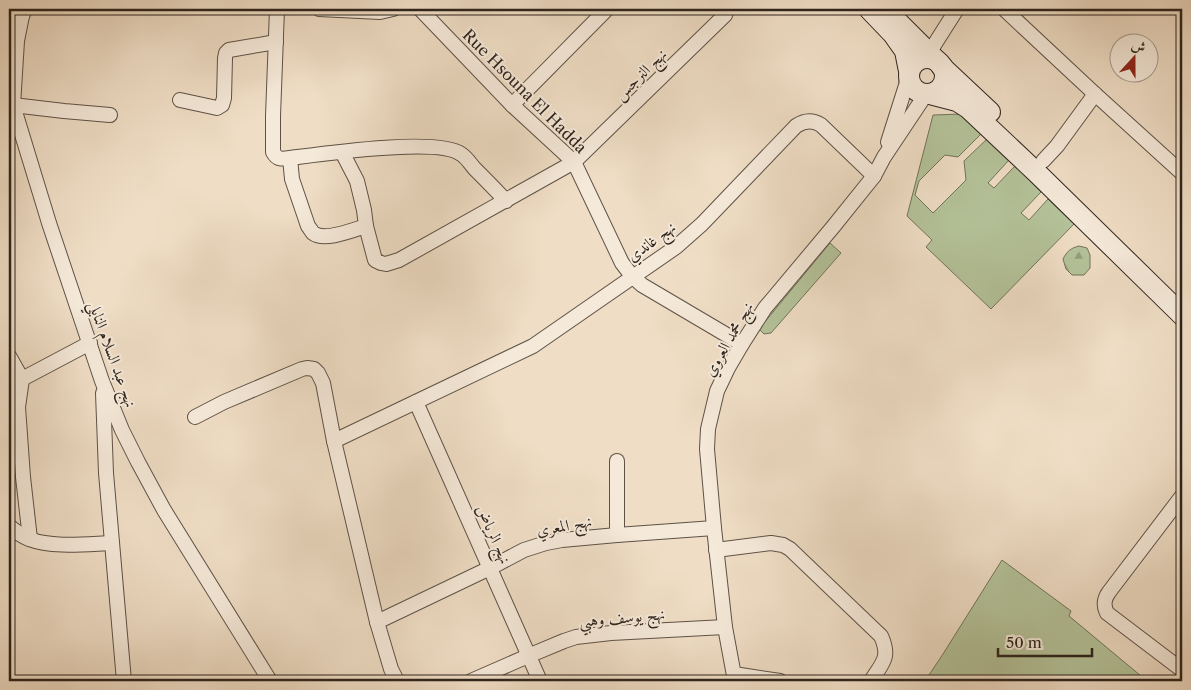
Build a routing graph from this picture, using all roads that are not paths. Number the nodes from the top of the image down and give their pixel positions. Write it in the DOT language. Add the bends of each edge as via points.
graph roads {
  1 [pos="277,9"];
  2 [pos="319,9"];
  3 [pos="394,9"];
  4 [pos="420,9"];
  5 [pos="607,9"];
  6 [pos="727,9"];
  7 [pos="869,9"];
  8 [pos="885,9"];
  9 [pos="958,9"];
  10 [pos="1004,9"];
  11 [pos="9,10"];
  12 [pos="24,12"];
  13 [pos="276,42"];
  14 [pos="925,65"];
  15 [pos="928,94"];
  16 [pos="1095,94"];
  17 [pos="180,100"];
  18 [pos="11,105"];
  19 [pos="512,105"];
  20 [pos="110,115"];
  21 [pos="342,152"];
  22 [pos="884,157"];
  23 [pos="290,158"];
  24 [pos="1043,161"];
  25 [pos="574,162"];
  26 [pos="1182,173"];
  27 [pos="874,176"];
  28 [pos="506,201"];
  29 [pos="366,226"];
  30 [pos="632,276"];
  31 [pos="1182,297"];
  32 [pos="1182,316"];
  33 [pos="90,343"];
  34 [pos="742,344"];
  35 [pos="9,356"];
  36 [pos="22,379"];
  37 [pos="102,382"];
  38 [pos="9,394"];
  39 [pos="416,402"];
  40 [pos="194,416"];
  41 [pos="334,442"];
  42 [pos="617,461"];
  43 [pos="1182,496"];
  44 [pos="9,526"];
  45 [pos="714,528"];
  46 [pos="617,535"];
  47 [pos="30,539"];
  48 [pos="112,543"];
  49 [pos="716,550"];
  50 [pos="490,568"];
  51 [pos="376,622"];
  52 [pos="725,627"];
  53 [pos="528,656"];
  54 [pos="1182,670"];
  55 [pos="735,678"];
  56 [pos="124,681"];
  57 [pos="270,681"];
  58 [pos="397,681"];
  59 [pos="471,681"];
  60 [pos="540,681"];
  61 [pos="780,681"];
  62 [pos="870,681"];
  1 -- 13 [label="street"];
  2 -- 3 [label="street" via="380,12"];
  4 -- 19 [label="street, Rue Hsouna El Hadda"];
  5 -- 19 [label="street"];
  6 -- 25 [label="street, نهج النرجس" via="725,15"];
  7 -- 14 [label="main road" via="905,51"];
  8 -- 14 [label="main road"];
  9 -- 14 [label="street"];
  10 -- 16 [label="street"];
  11 -- 12 [label="street"];
  12 -- 18 [label="street, نهج عبد السلام النابلي" via="17,41"];
  13 -- 17 [label="street" via="228,50 222,105 217,108"];
  13 -- 23 [label="street" via="273,152 278,158"];
  14 -- 15 [label="main road" via="912,86"];
  14 -- 15 [label="main road" via="944,72 940,88"];
  14 -- 22 [label="street"];
  14 -- 24 [label="main road"];
  15 -- 22 [label="street, نهج محمد العروي"];
  15 -- 32 [label="main road" via="957,101 968,108"];
  16 -- 24 [label="street"];
  16 -- 26 [label="street"];
  18 -- 20 [label="street"];
  18 -- 33 [label="street, نهج عبد السلام النابلي"];
  19 -- 25 [label="street, Rue Hsouna El Hadda"];
  21 -- 23 [label="street"];
  21 -- 28 [label="street" via="419,147 460,153"];
  21 -- 29 [label="street" via="357,181"];
  22 -- 27 [label="street, نهج محمد العروي"];
  23 -- 29 [label="street" via="292,179 312,232 327,237"];
  24 -- 31 [label="main road"];
  25 -- 28 [label="street, نهج النرجس"];
  25 -- 30 [label="street, Rue Hsouna El Hadda" via="622,263"];
  27 -- 30 [label="street, نهج غاندي" via="821,125 812,121 801,123 702,224 676,247"];
  27 -- 34 [label="street, نهج محمد العروي" via="765,308"];
  28 -- 29 [label="street, نهج النرجس" via="386,264 375,260"];
  30 -- 34 [label="street, Rue Hsouna El Hadda"];
  30 -- 39 [label="street, نهج غاندي" via="533,346"];
  33 -- 36 [label="street"];
  33 -- 37 [label="street, نهج عبد السلام النابلي"];
  34 -- 45 [label="street, نهج محمد العروي" via="717,392 708,429"];
  35 -- 36 [label="street"];
  36 -- 38 [label="street"];
  36 -- 47 [label="street" via="18,407"];
  37 -- 48 [label="street"];
  37 -- 57 [label="street, نهج عبد السلام النابلي" via="155,495"];
  39 -- 41 [label="street, نهج غاندي"];
  39 -- 50 [label="street, نهج الرياض"];
  40 -- 41 [label="street" via="310,368 318,372 323,383"];
  41 -- 51 [label="street"];
  42 -- 46 [label="street"];
  43 -- 54 [label="street" via="1108,592 1104,602 1107,613"];
  44 -- 47 [label="street"];
  45 -- 46 [label="street, نهج المعري"];
  45 -- 49 [label="street, نهج محمد العروي"];
  46 -- 50 [label="street, نهج المعري" via="546,543 524,550"];
  47 -- 48 [label="street" via="54,544"];
  48 -- 56 [label="street"];
  49 -- 52 [label="street, نهج محمد العروي"];
  49 -- 62 [label="street" via="771,543 790,549 881,636 887,650"];
  50 -- 51 [label="street, نهج المعري"];
  50 -- 53 [label="street, نهج الرياض"];
  51 -- 58 [label="street"];
  52 -- 53 [label="street, نهج يوسف وهبي" via="586,636"];
  52 -- 55 [label="street, نهج محمد العروي"];
  53 -- 59 [label="street, نهج يوسف وهبي"];
  53 -- 60 [label="street, نهج الرياض"];
  55 -- 61 [label="street"];
}
